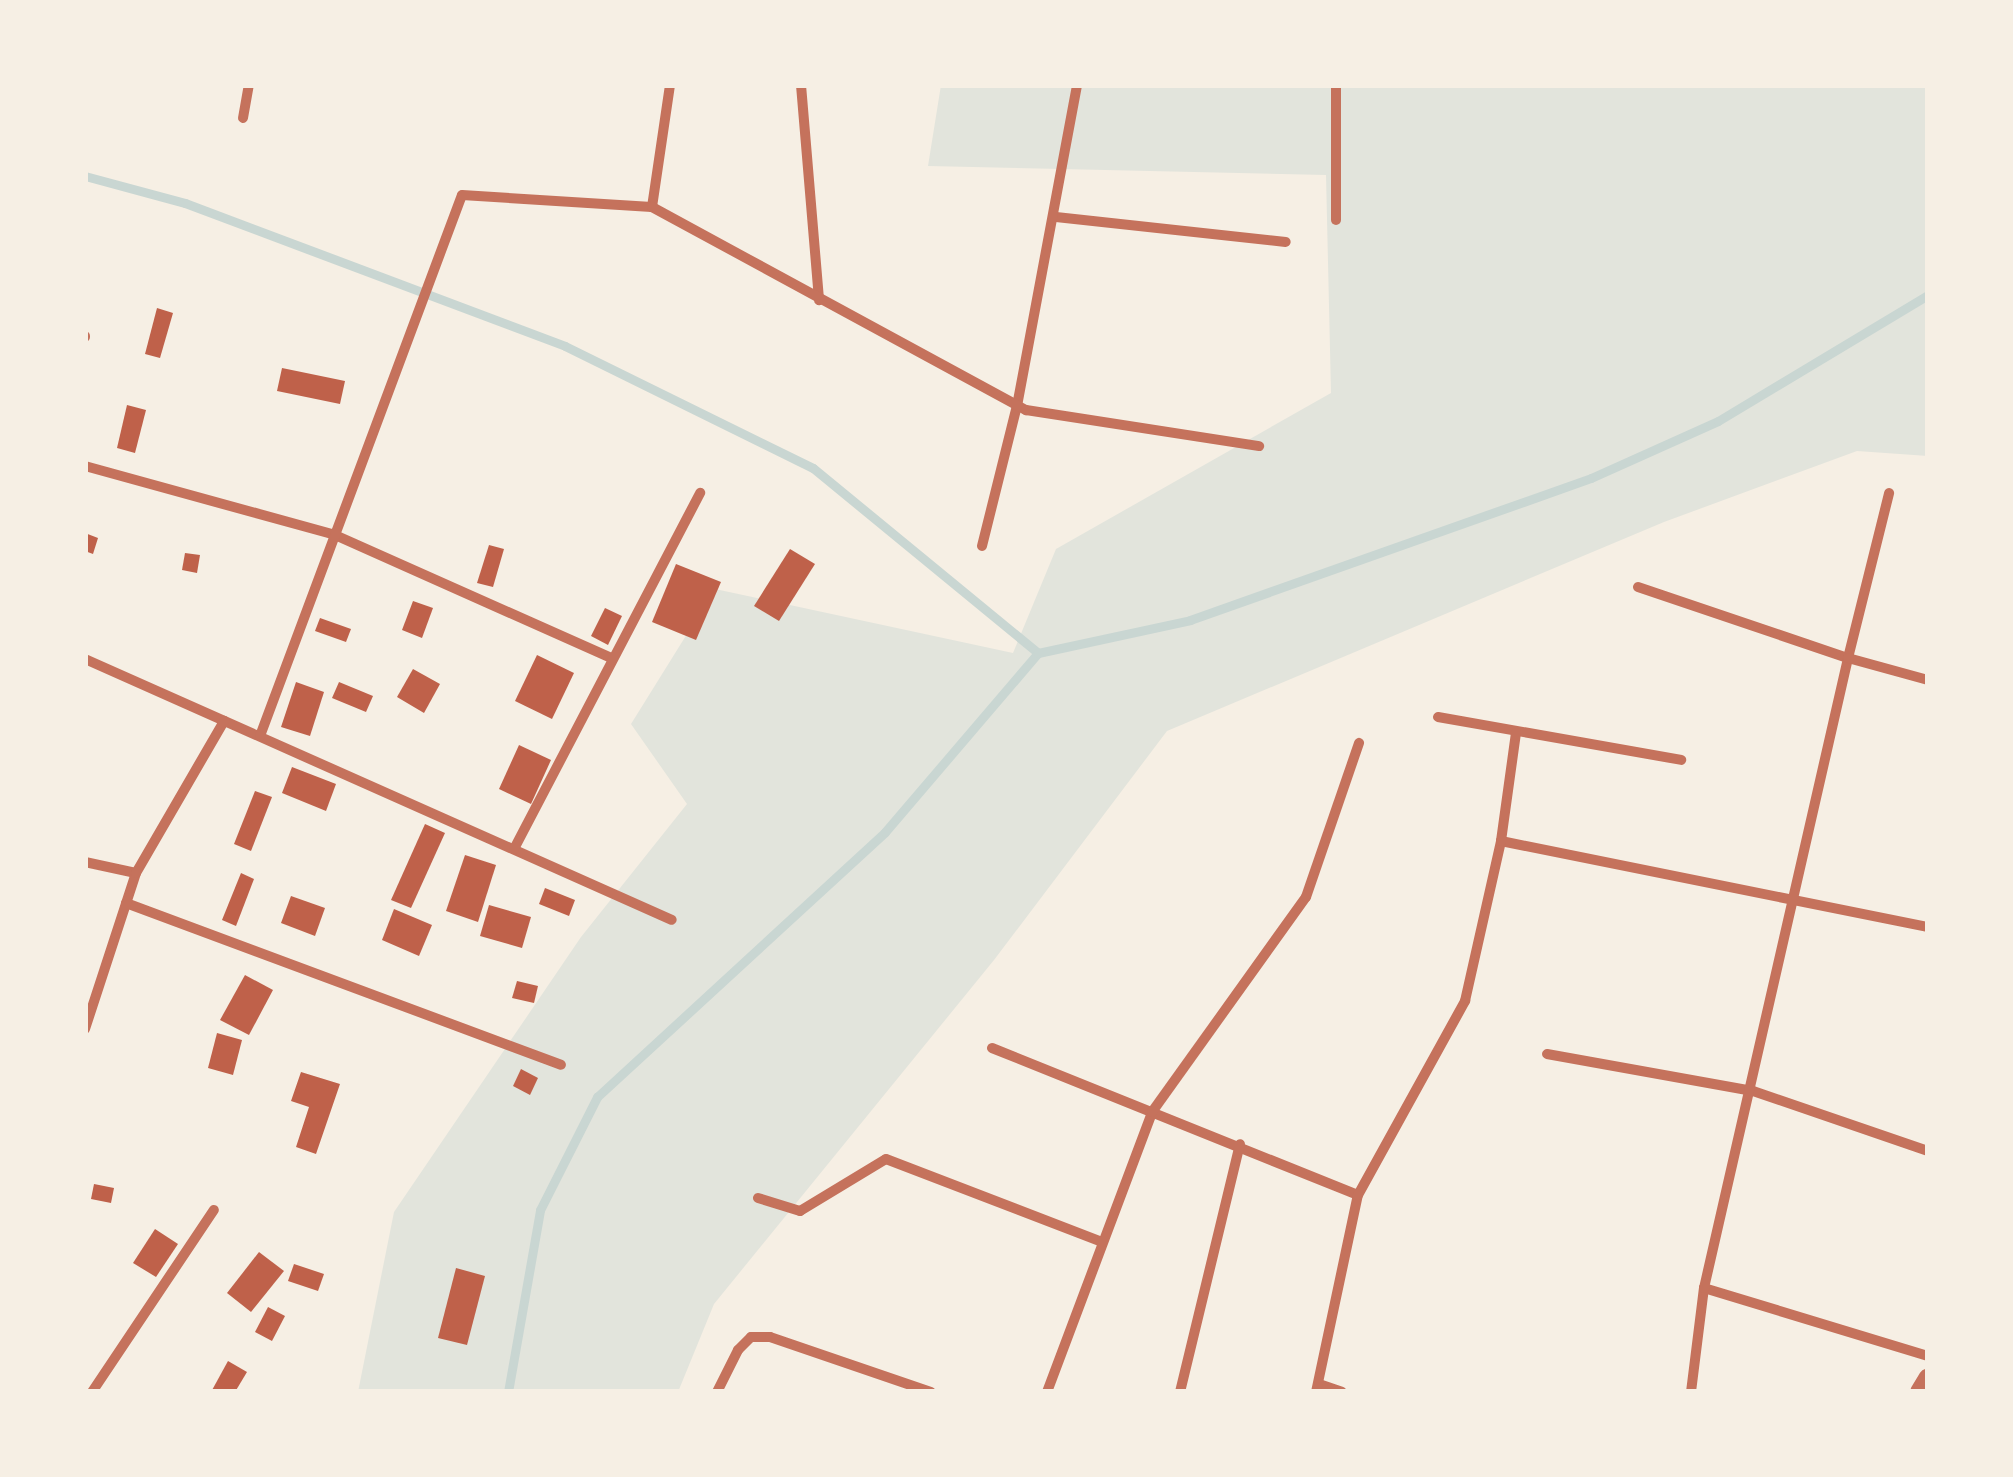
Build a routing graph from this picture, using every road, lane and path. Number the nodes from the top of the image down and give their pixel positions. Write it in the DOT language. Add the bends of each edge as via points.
graph roads {
  1 [pos="249,85"];
  2 [pos="670,85"];
  3 [pos="801,85"];
  4 [pos="1077,85"];
  5 [pos="1336,85"];
  6 [pos="243,118"];
  7 [pos="652,207"];
  8 [pos="1056,217"];
  9 [pos="1336,220"];
  10 [pos="1286,242"];
  11 [pos="820,300"];
  12 [pos="1018,406"];
  13 [pos="1258,446"];
  14 [pos="85,466"];
  15 [pos="1888,493"];
  16 [pos="700,494"];
  17 [pos="335,535"];
  18 [pos="982,546"];
  19 [pos="1638,587"];
  20 [pos="1848,658"];
  21 [pos="85,659"];
  22 [pos="613,659"];
  23 [pos="1928,680"];
  24 [pos="1438,717"];
  25 [pos="224,721"];
  26 [pos="1516,733"];
  27 [pos="260,736"];
  28 [pos="1359,743"];
  29 [pos="1680,760"];
  30 [pos="1501,842"];
  31 [pos="514,850"];
  32 [pos="85,862"];
  33 [pos="136,874"];
  34 [pos="1793,897"];
  35 [pos="126,902"];
  36 [pos="672,920"];
  37 [pos="1928,927"];
  38 [pos="85,1029"];
  39 [pos="992,1048"];
  40 [pos="1547,1054"];
  41 [pos="560,1065"];
  42 [pos="1753,1092"];
  43 [pos="1152,1112"];
  44 [pos="1240,1144"];
  45 [pos="1928,1151"];
  46 [pos="1358,1195"];
  47 [pos="758,1198"];
  48 [pos="214,1210"];
  49 [pos="1100,1241"];
  50 [pos="1704,1288"];
  51 [pos="1928,1356"];
  52 [pos="1928,1377"];
  53 [pos="85,1387"];
  54 [pos="1318,1388"];
  55 [pos="94,1392"];
  56 [pos="717,1392"];
  57 [pos="931,1392"];
  58 [pos="1047,1392"];
  59 [pos="1180,1392"];
  60 [pos="1342,1392"];
  61 [pos="1691,1392"];
  62 [pos="1919,1392"];
  1 -- 6 [label="street"];
  2 -- 7 [label="street"];
  3 -- 11 [label="street"];
  4 -- 8 [label="street"];
  5 -- 9 [label="street"];
  7 -- 11 [label="street"];
  7 -- 17 [label="street" via="462,194"];
  8 -- 10 [label="street"];
  8 -- 12 [label="street"];
  11 -- 12 [label="street"];
  12 -- 13 [label="street"];
  12 -- 18 [label="street"];
  14 -- 17 [label="street"];
  15 -- 20 [label="street"];
  16 -- 22 [label="street"];
  17 -- 22 [label="street"];
  17 -- 27 [label="street"];
  19 -- 20 [label="street"];
  20 -- 23 [label="street"];
  20 -- 34 [label="street"];
  21 -- 25 [label="street"];
  22 -- 31 [label="street"];
  24 -- 26 [label="street"];
  25 -- 27 [label="street"];
  25 -- 33 [label="street"];
  26 -- 29 [label="street"];
  26 -- 30 [label="street"];
  27 -- 31 [label="street"];
  28 -- 43 [label="street" via="1306,897"];
  30 -- 34 [label="street"];
  30 -- 46 [label="street" via="1466,1001"];
  31 -- 36 [label="street"];
  32 -- 33 [label="street"];
  33 -- 35 [label="street"];
  34 -- 37 [label="street"];
  34 -- 42 [label="street"];
  35 -- 38 [label="street"];
  35 -- 41 [label="street"];
  39 -- 43 [label="street"];
  40 -- 42 [label="street"];
  42 -- 45 [label="street"];
  42 -- 50 [label="street"];
  43 -- 44 [label="street"];
  43 -- 49 [label="street"];
  44 -- 46 [label="street"];
  44 -- 59 [label="street"];
  46 -- 54 [label="street"];
  47 -- 49 [label="street" via="800,1211 886,1159"];
  48 -- 55 [label="street"];
  49 -- 58 [label="street"];
  50 -- 51 [label="street"];
  50 -- 61 [label="street"];
  52 -- 62 [label="street"];
  53 -- 55 [label="street"];
  54 -- 60 [label="street"];
  56 -- 57 [label="street" via="750,1337 770,1337"];
}
